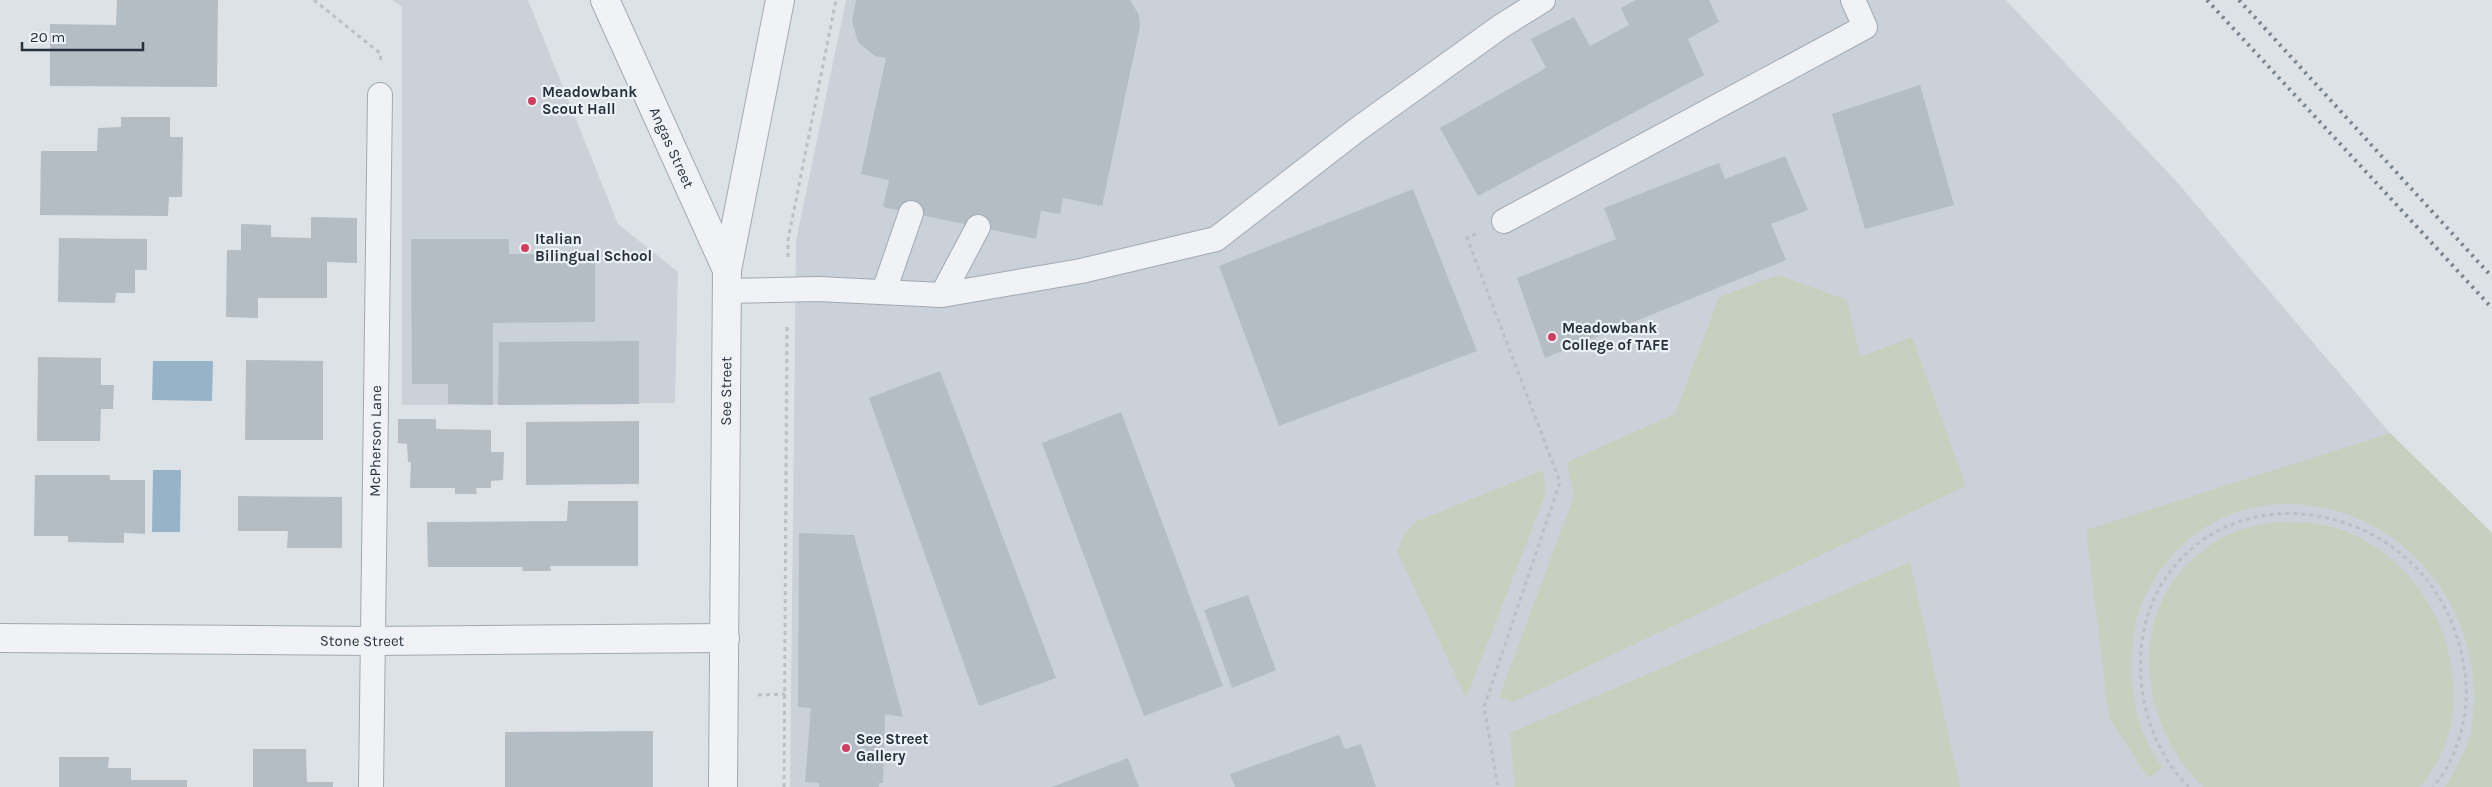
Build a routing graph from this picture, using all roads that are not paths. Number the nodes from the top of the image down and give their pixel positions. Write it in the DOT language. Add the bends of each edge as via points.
graph roads {
  1 [pos="605,0"];
  2 [pos="780,0"];
  3 [pos="1543,0"];
  4 [pos="1853,0"];
  5 [pos="380,95"];
  6 [pos="912,213"];
  7 [pos="1504,221"];
  8 [pos="978,227"];
  9 [pos="726,280"];
  10 [pos="884,290"];
  11 [pos="942,296"];
  12 [pos="0,638"];
  13 [pos="725,638"];
  14 [pos="372,641"];
  15 [pos="371,787"];
  16 [pos="723,787"];
  1 -- 9 [label="street, Angas Street"];
  2 -- 9 [label="street, See Street"];
  3 -- 11 [label="lane" via="1358,129 1216,239 1080,272"];
  4 -- 7 [label="lane" via="1865,27"];
  5 -- 14 [label="lane, McPherson Lane"];
  6 -- 10 [label="lane"];
  8 -- 11 [label="lane"];
  9 -- 10 [label="lane" via="787,289"];
  9 -- 13 [label="street, See Street"];
  10 -- 11 [label="lane"];
  12 -- 14 [label="street, Stone Street"];
  13 -- 14 [label="street, Stone Street"];
  13 -- 16 [label="street, See Street"];
  14 -- 15 [label="lane, McPherson Lane"];
}
